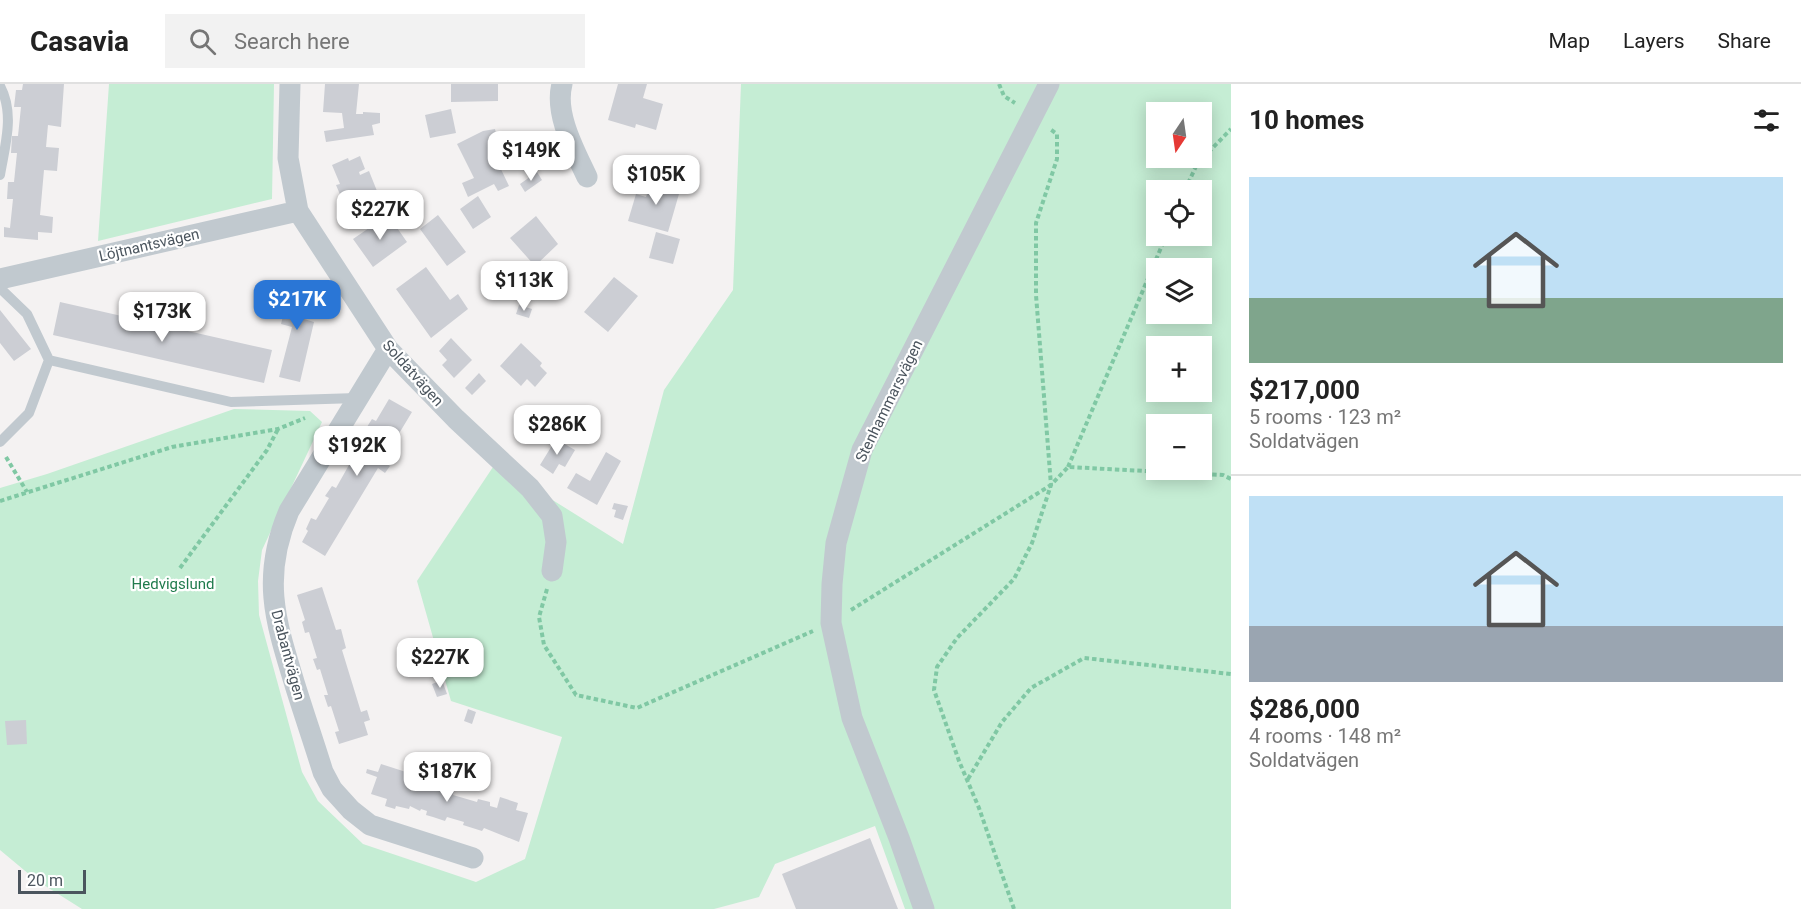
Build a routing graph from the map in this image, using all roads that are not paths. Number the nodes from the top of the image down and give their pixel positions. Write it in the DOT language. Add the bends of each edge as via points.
graph roads {
  1 [pos="290,84"];
  2 [pos="562,84"];
  3 [pos="1049,84"];
  4 [pos="0,86"];
  5 [pos="0,175"];
  6 [pos="587,177"];
  7 [pos="298,211"];
  8 [pos="0,279"];
  9 [pos="0,288"];
  10 [pos="388,349"];
  11 [pos="49,360"];
  12 [pos="352,406"];
  13 [pos="0,442"];
  14 [pos="552,571"];
  15 [pos="473,858"];
  16 [pos="924,909"];
  1 -- 7 [label="street, Soldatvägen" via="288,159"];
  2 -- 6 [label="street" via="559,93 566,133"];
  3 -- 16 [label="street, Stenhammarsvägen" via="862,450 836,543 831,623 852,718"];
  4 -- 5 [label="lane" via="6,98 8,129"];
  7 -- 8 [label="street, Löjtnantsvägen"];
  7 -- 10 [label="street, Soldatvägen"];
  9 -- 11 [label="lane" via="27,314"];
  10 -- 12 [label="street, Drabantvägen"];
  10 -- 14 [label="street, Soldatvägen" via="530,488 552,516 556,542"];
  11 -- 12 [label="lane" via="231,402"];
  11 -- 13 [label="lane" via="29,412"];
  12 -- 15 [label="street, Drabantvägen" via="281,531 273,589 282,642 323,772 332,789 370,825"];
}
